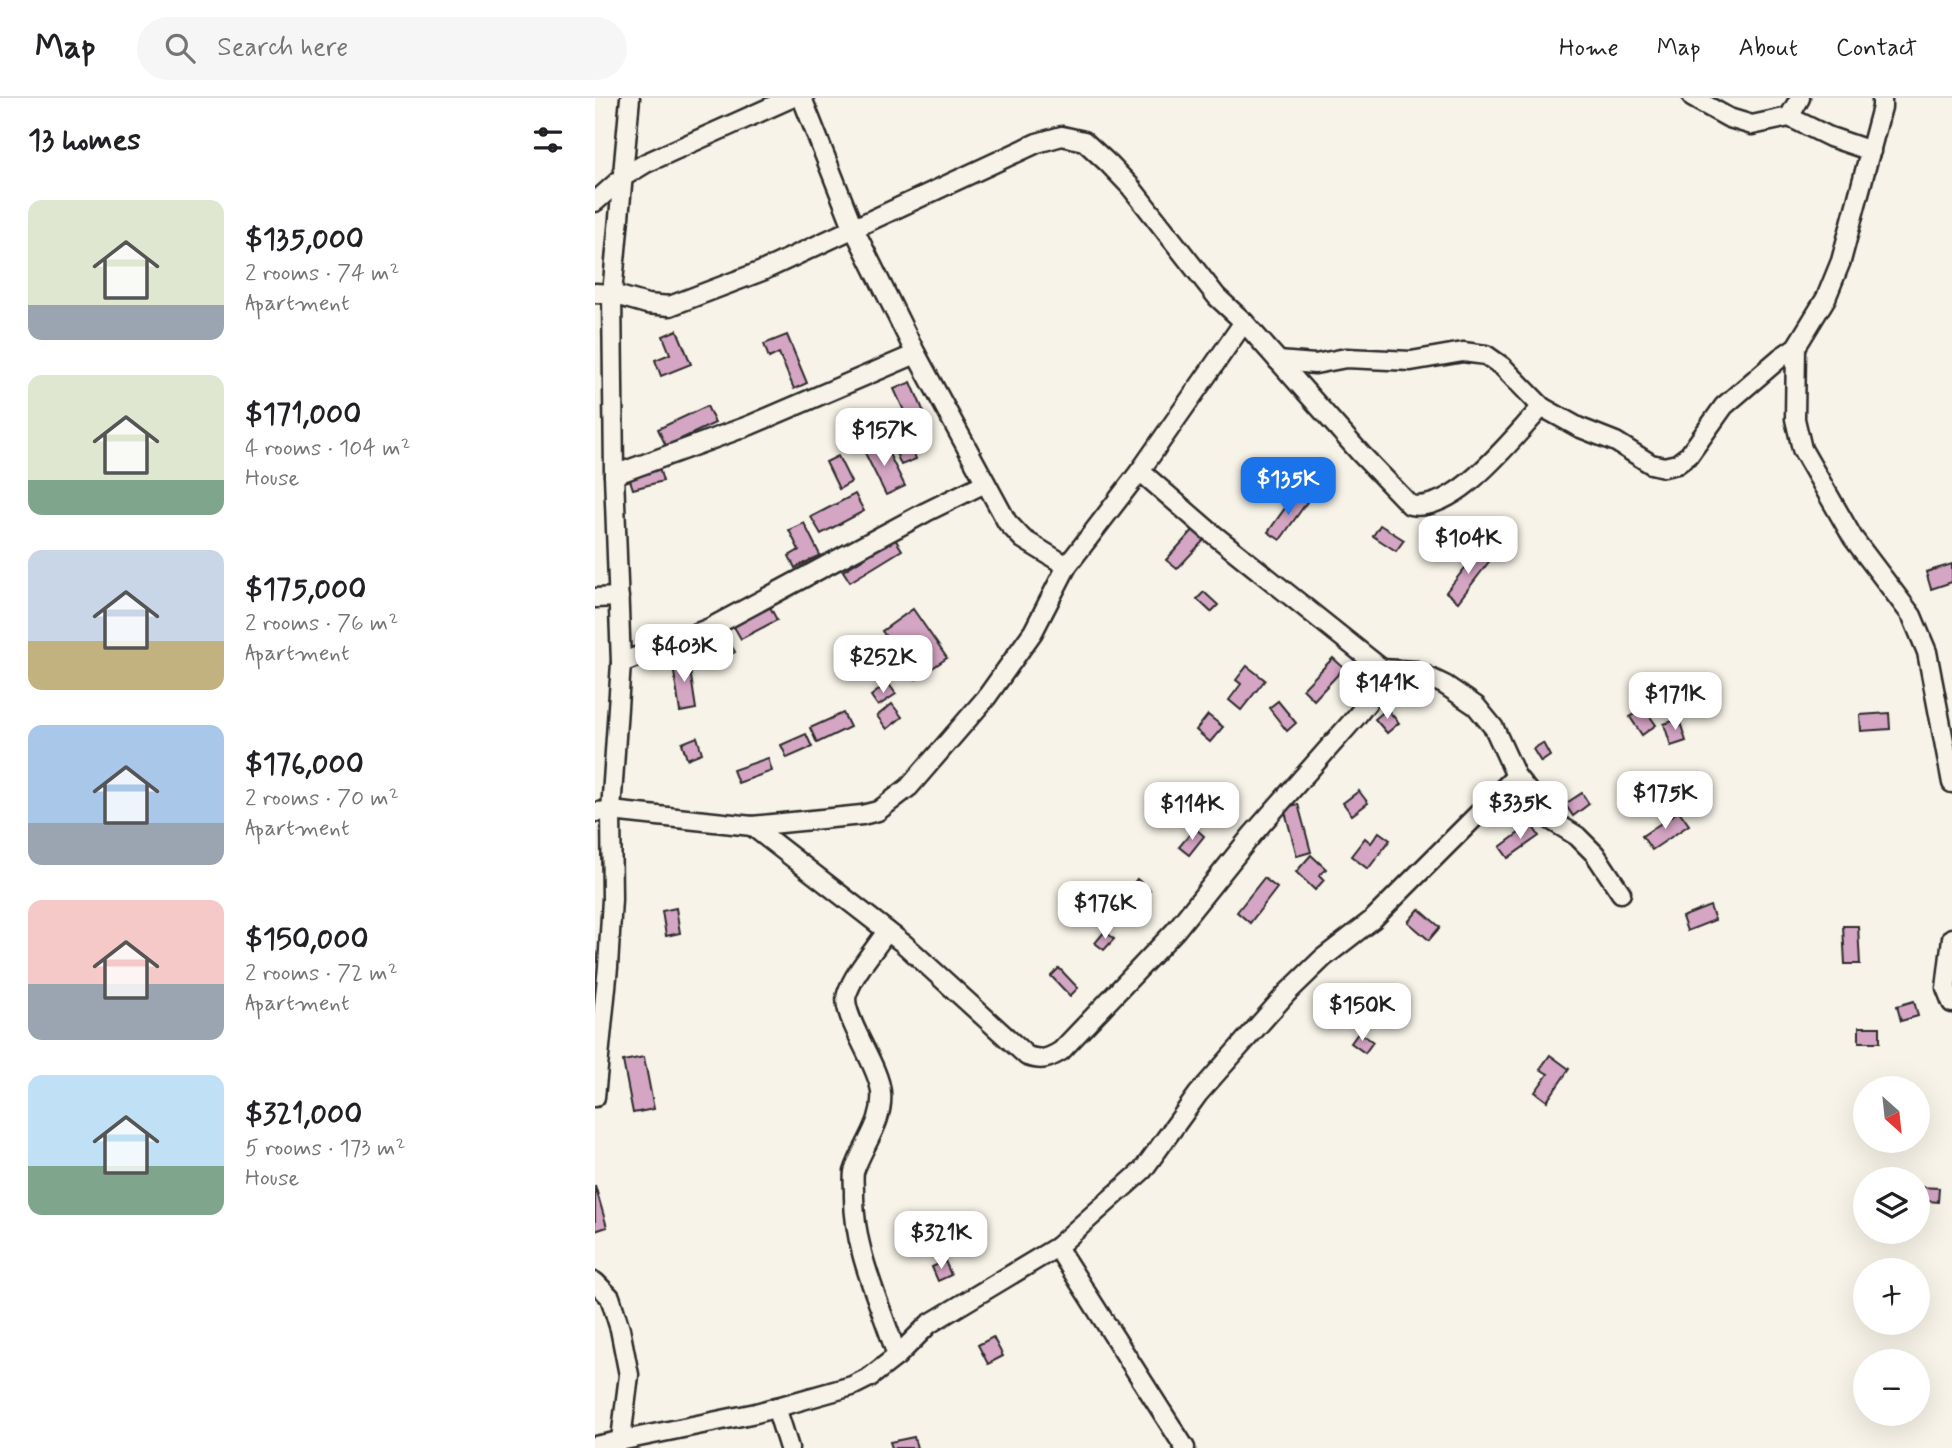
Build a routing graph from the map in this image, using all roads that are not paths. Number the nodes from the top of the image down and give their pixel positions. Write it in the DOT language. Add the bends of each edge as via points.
graph roads {
  1 [pos="630,98"];
  2 [pos="791,98"];
  3 [pos="802,98"];
  4 [pos="1693,98"];
  5 [pos="1800,98"];
  6 [pos="1882,98"];
  7 [pos="1789,117"];
  8 [pos="1871,151"];
  9 [pos="623,177"];
  10 [pos="595,202"];
  11 [pos="853,227"];
  12 [pos="604,294"];
  13 [pos="1244,322"];
  14 [pos="1796,347"];
  15 [pos="916,354"];
  16 [pos="1278,361"];
  17 [pos="1542,407"];
  18 [pos="1140,471"];
  19 [pos="614,475"];
  20 [pos="985,483"];
  21 [pos="1067,566"];
  22 [pos="619,597"];
  23 [pos="595,598"];
  24 [pos="621,663"];
  25 [pos="1383,669"];
  26 [pos="1516,776"];
  27 [pos="1952,783"];
  28 [pos="603,811"];
  29 [pos="752,826"];
  30 [pos="1621,893"];
  31 [pos="887,931"];
  32 [pos="1952,938"];
  33 [pos="1952,1003"];
  34 [pos="595,1097"];
  35 [pos="1058,1247"];
  36 [pos="595,1282"];
  37 [pos="897,1356"];
  38 [pos="776,1407"];
  39 [pos="621,1439"];
  40 [pos="595,1446"];
  41 [pos="789,1448"];
  42 [pos="1185,1448"];
  1 -- 9 [label="street"];
  2 -- 9 [label="street"];
  3 -- 11 [label="street"];
  4 -- 7 [label="street" via="1752,125"];
  5 -- 7 [label="street"];
  6 -- 8 [label="street"];
  7 -- 8 [label="street"];
  8 -- 14 [label="street" via="1841,261 1826,298"];
  9 -- 10 [label="street"];
  9 -- 12 [label="street"];
  11 -- 12 [label="street" via="762,271 670,306"];
  11 -- 13 [label="street" via="1037,143 1062,136 1084,141 1130,186 1217,297"];
  11 -- 15 [label="street"];
  12 -- 19 [label="street"];
  13 -- 16 [label="street"];
  13 -- 18 [label="street"];
  14 -- 17 [label="street" via="1724,406 1689,455 1677,464 1651,464"];
  14 -- 27 [label="street" via="1795,419 1802,449 1853,538 1912,616 1927,652"];
  15 -- 19 [label="street" via="748,426"];
  15 -- 20 [label="street"];
  16 -- 17 [label="street" via="1315,365 1346,358 1411,361 1463,352 1486,355"];
  16 -- 17 [label="street" via="1403,498 1421,507 1448,497 1470,480"];
  18 -- 21 [label="street"];
  18 -- 25 [label="street"];
  19 -- 22 [label="street"];
  20 -- 21 [label="street" via="1007,522 1023,539"];
  20 -- 24 [label="street" via="710,628"];
  21 -- 29 [label="street" via="1016,659 909,787 891,802 862,815"];
  22 -- 23 [label="street"];
  22 -- 24 [label="street"];
  24 -- 28 [label="street"];
  25 -- 26 [label="street" via="1416,671 1476,706 1494,728"];
  25 -- 31 [label="street" via="1356,717 1175,931 1049,1059 1027,1056"];
  26 -- 30 [label="street" via="1551,820 1577,835 1595,854"];
  26 -- 35 [label="street" via="1372,920 1287,993 1198,1094 1143,1170"];
  28 -- 29 [label="street"];
  28 -- 34 [label="street" via="612,899"];
  29 -- 31 [label="street"];
  31 -- 37 [label="street" via="846,996 848,1010 878,1073 881,1092 881,1111 854,1173 857,1233"];
  32 -- 33 [label="street" via="1946,988"];
  35 -- 37 [label="street" via="929,1324"];
  35 -- 42 [label="street"];
  36 -- 39 [label="street" via="610,1297 629,1375"];
  37 -- 38 [label="street" via="852,1386"];
  38 -- 39 [label="street"];
  38 -- 41 [label="street"];
  39 -- 40 [label="street"];
}
